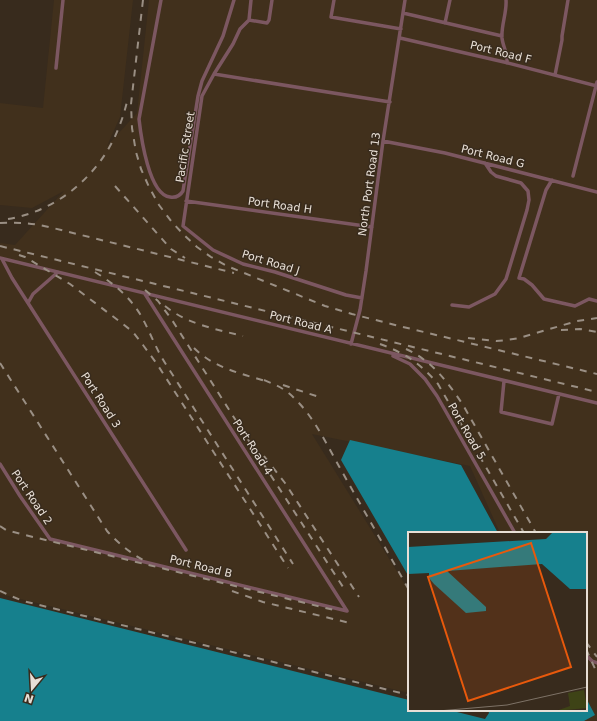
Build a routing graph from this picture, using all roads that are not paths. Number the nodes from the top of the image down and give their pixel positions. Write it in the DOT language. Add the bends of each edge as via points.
graph roads {
  1 [pos="63,0"];
  2 [pos="161,0"];
  3 [pos="234,0"];
  4 [pos="251,0"];
  5 [pos="272,0"];
  6 [pos="334,0"];
  7 [pos="405,0"];
  8 [pos="450,0"];
  9 [pos="506,0"];
  10 [pos="568,0"];
  11 [pos="403,14"];
  12 [pos="249,20"];
  13 [pos="445,23"];
  14 [pos="401,29"];
  15 [pos="502,36"];
  16 [pos="400,38"];
  17 [pos="507,63"];
  18 [pos="56,68"];
  19 [pos="214,74"];
  20 [pos="555,75"];
  21 [pos="597,84"];
  22 [pos="390,102"];
  23 [pos="383,141"];
  24 [pos="485,163"];
  25 [pos="573,176"];
  26 [pos="552,180"];
  27 [pos="597,192"];
  28 [pos="186,201"];
  29 [pos="183,226"];
  30 [pos="372,227"];
  31 [pos="1,258"];
  32 [pos="58,272"];
  33 [pos="145,294"];
  34 [pos="362,298"];
  35 [pos="597,301"];
  36 [pos="28,303"];
  37 [pos="452,305"];
  38 [pos="351,344"];
  39 [pos="387,353"];
  40 [pos="504,381"];
  41 [pos="559,394"];
  42 [pos="597,404"];
  43 [pos="0,464"];
  44 [pos="514,532"];
  45 [pos="50,538"];
  46 [pos="186,550"];
  47 [pos="347,610"];
  48 [pos="587,656"];
  49 [pos="597,663"];
  1 -- 18 [label="lane"];
  2 -- 3 [label="lane" via="139,119 149,169 155,184 164,195 173,197 179,196 183,191 202,81 223,36"];
  4 -- 12 [label="lane"];
  5 -- 12 [label="lane" via="267,23"];
  6 -- 14 [label="lane" via="331,17"];
  7 -- 11 [label="lane, North Port Road 13"];
  8 -- 13 [label="lane"];
  9 -- 15 [label="lane"];
  10 -- 20 [label="lane"];
  11 -- 13 [label="lane"];
  11 -- 14 [label="lane, North Port Road 13"];
  12 -- 19 [label="lane, Pacific Street" via="240,29"];
  13 -- 15 [label="lane"];
  14 -- 16 [label="lane, North Port Road 13"];
  15 -- 17 [label="lane"];
  16 -- 17 [label="lane, Port Road F"];
  16 -- 22 [label="lane, North Port Road 13"];
  17 -- 20 [label="lane, Port Road F"];
  19 -- 22 [label="lane"];
  19 -- 28 [label="lane, Pacific Street" via="202,96"];
  20 -- 21 [label="lane, Port Road F"];
  21 -- 25 [label="lane"];
  22 -- 23 [label="lane, North Port Road 13"];
  23 -- 24 [label="lane, Port Road G"];
  23 -- 30 [label="lane, North Port Road 13"];
  24 -- 26 [label="lane, Port Road G"];
  24 -- 37 [label="lane" via="496,176 521,183 528,191 527,210 506,279 495,294 469,307"];
  26 -- 27 [label="lane, Port Road G"];
  26 -- 35 [label="lane" via="546,190 519,278 532,285 544,299 575,306 589,299"];
  28 -- 29 [label="lane, Pacific Street"];
  28 -- 30 [label="lane, Port Road H"];
  29 -- 34 [label="lane, Port Road J" via="213,250 243,264"];
  30 -- 34 [label="lane, North Port Road 13"];
  31 -- 32 [label="lane, Port Road A"];
  31 -- 36 [label="lane, Port Road 3"];
  32 -- 33 [label="lane, Port Road A"];
  32 -- 36 [label="lane" via="33,294"];
  33 -- 38 [label="lane, Port Road A"];
  33 -- 47 [label="lane, Port Road 4"];
  34 -- 38 [label="lane, North Port Road 13"];
  36 -- 46 [label="lane, Port Road 3"];
  38 -- 39 [label="lane, Port Road A"];
  39 -- 40 [label="lane, Port Road A"];
  39 -- 44 [label="lane, Port Road 5" via="410,364 425,379"];
  40 -- 41 [label="lane, Port Road A"];
  40 -- 41 [label="lane" via="501,412 508,414 552,424"];
  41 -- 42 [label="lane, Port Road A"];
  43 -- 45 [label="lane, Port Road 2"];
  45 -- 47 [label="lane, Port Road B"];
  48 -- 49 [label="lane"];
}
